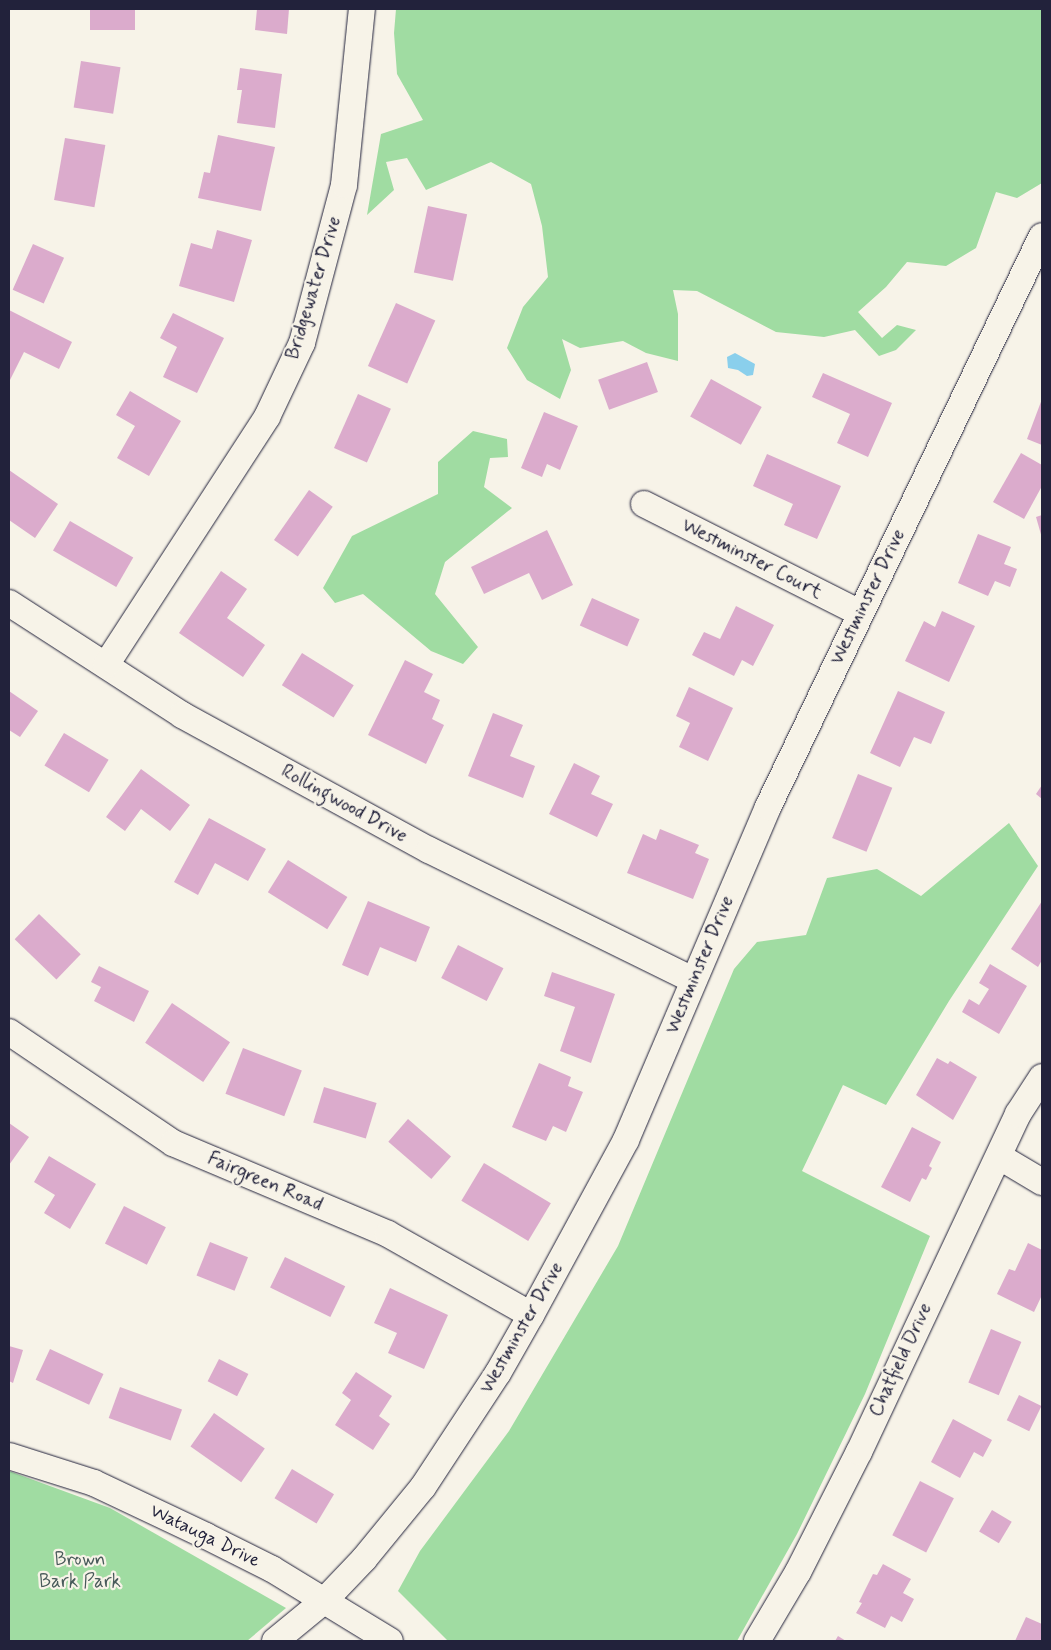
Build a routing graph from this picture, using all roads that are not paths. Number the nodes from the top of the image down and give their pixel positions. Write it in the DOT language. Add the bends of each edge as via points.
graph roads {
  1 [pos="362,9"];
  2 [pos="1042,236"];
  3 [pos="644,504"];
  4 [pos="9,603"];
  5 [pos="860,613"];
  6 [pos="106,665"];
  7 [pos="693,980"];
  8 [pos="9,1032"];
  9 [pos="1042,1077"];
  10 [pos="1000,1157"];
  11 [pos="1042,1182"];
  12 [pos="532,1315"];
  13 [pos="9,1456"];
  14 [pos="325,1600"];
  15 [pos="276,1641"];
  16 [pos="390,1641"];
  17 [pos="758,1641"];
  1 -- 6 [label="street, Bridgewater Drive" via="344,186 302,343 267,417"];
  2 -- 5 [label="street, Westminster Drive"];
  3 -- 5 [label="street, Westminster Court"];
  4 -- 6 [label="street, Rollingwood Drive"];
  5 -- 7 [label="street, Westminster Drive" via="768,807"];
  6 -- 7 [label="street, Rollingwood Drive" via="182,715 429,850"];
  7 -- 12 [label="street, Westminster Drive" via="626,1140"];
  8 -- 12 [label="street, Fairgreen Road" via="173,1143 388,1234"];
  9 -- 10 [label="street, Chatfield Drive" via="1018,1114"];
  10 -- 11 [label="street"];
  10 -- 17 [label="street, Chatfield Drive" via="798,1572"];
  12 -- 14 [label="street, Westminster Drive" via="423,1487 364,1559"];
  13 -- 14 [label="street, Watauga Drive" via="94,1483 272,1569"];
  14 -- 15 [label="street, Westminster Drive"];
  14 -- 16 [label="street, Watauga Drive"];
}
